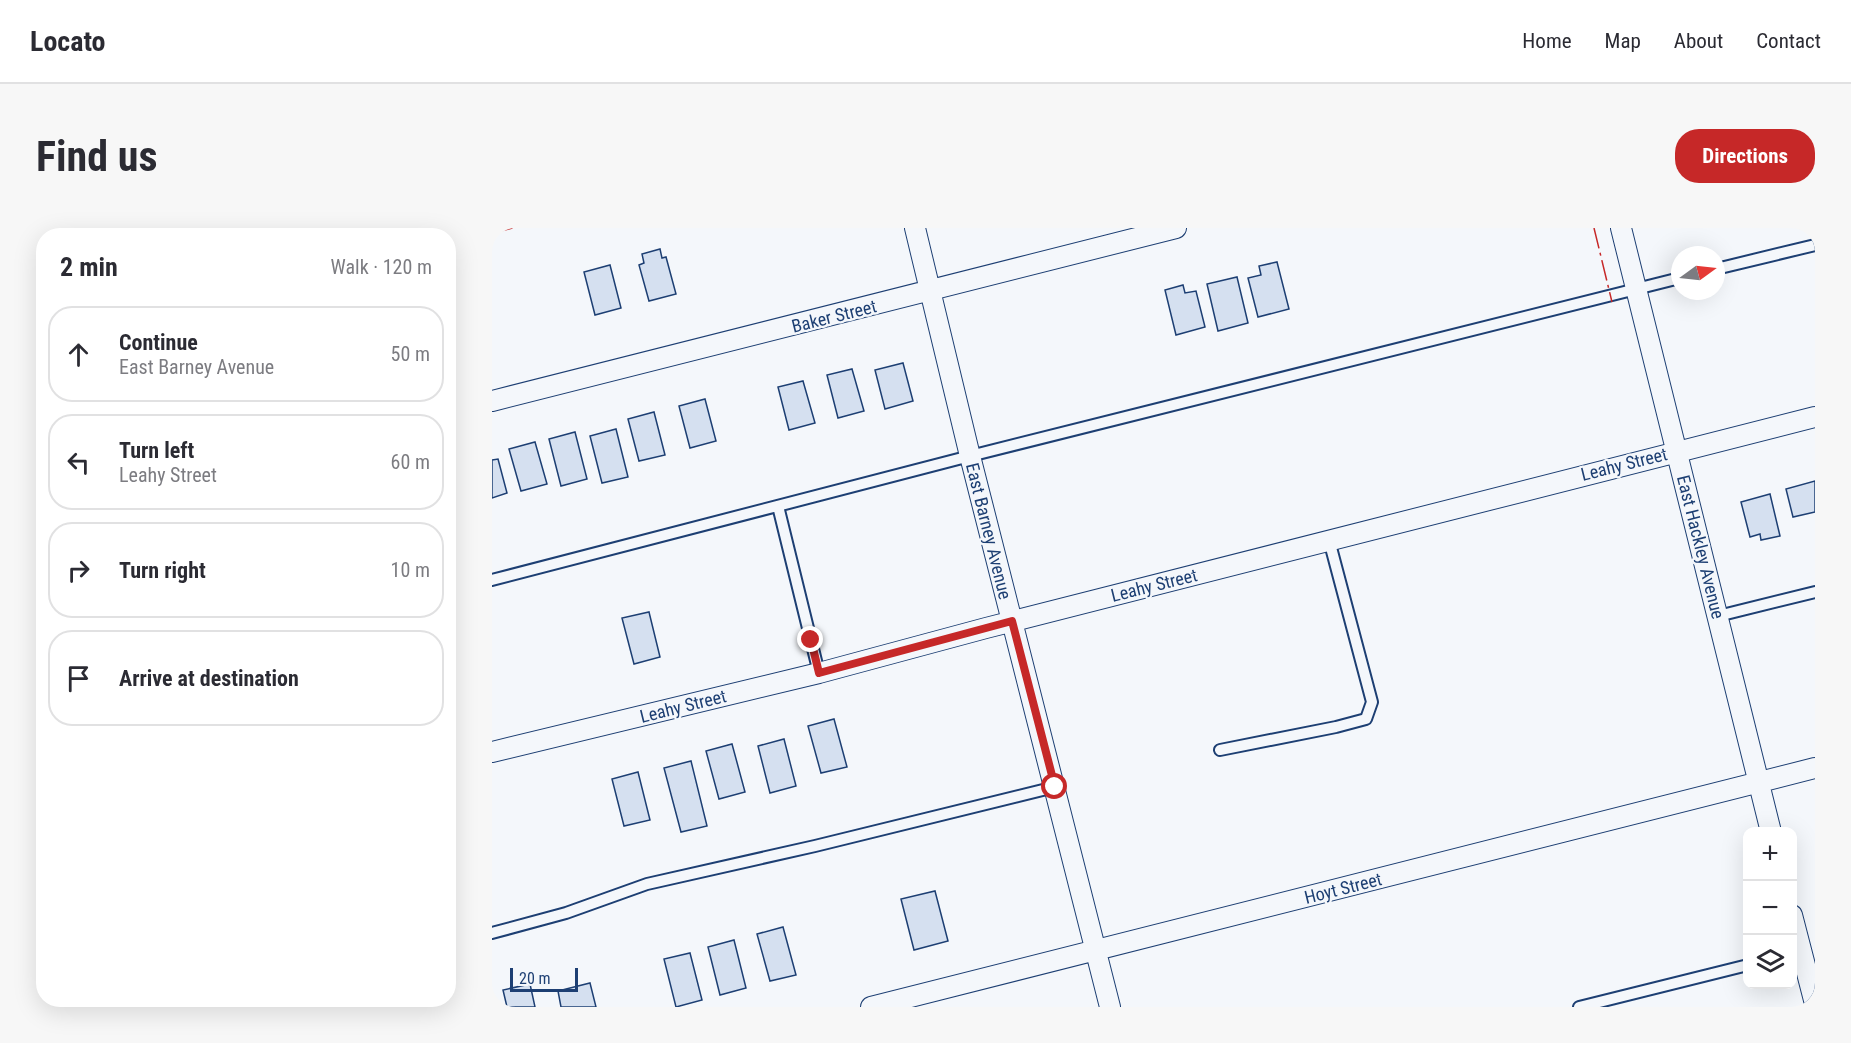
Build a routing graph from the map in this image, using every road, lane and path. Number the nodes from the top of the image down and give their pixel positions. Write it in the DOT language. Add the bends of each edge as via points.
graph roads {
  1 [pos="915,228"];
  2 [pos="1176,228"];
  3 [pos="1621,228"];
  4 [pos="1815,244"];
  5 [pos="1725,267"];
  6 [pos="1671,280"];
  7 [pos="1636,289"];
  8 [pos="932,291"];
  9 [pos="492,401"];
  10 [pos="1815,417"];
  11 [pos="1678,451"];
  12 [pos="970,456"];
  13 [pos="778,506"];
  14 [pos="1329,540"];
  15 [pos="492,580"];
  16 [pos="1815,592"];
  17 [pos="1718,616"];
  18 [pos="1012,621"];
  19 [pos="819,673"];
  20 [pos="1220,750"];
  21 [pos="492,752"];
  22 [pos="1815,768"];
  23 [pos="1759,782"];
  24 [pos="1055,787"];
  25 [pos="1770,827"];
  26 [pos="1797,931"];
  27 [pos="492,933"];
  28 [pos="1096,950"];
  29 [pos="1803,950"];
  30 [pos="1743,966"];
  31 [pos="1815,1004"];
  32 [pos="871,1007"];
  33 [pos="1110,1007"];
  34 [pos="1579,1007"];
  1 -- 8 [label="street, East Barney Avenue"];
  2 -- 8 [label="street, Baker Street"];
  3 -- 7 [label="street, East Hackley Avenue"];
  4 -- 5 [label="lane"];
  6 -- 7 [label="lane"];
  7 -- 11 [label="street, East Hackley Avenue"];
  7 -- 12 [label="lane"];
  8 -- 9 [label="street, Baker Street"];
  8 -- 12 [label="street, East Barney Avenue"];
  10 -- 11 [label="street, Leahy Street"];
  11 -- 14 [label="street, Leahy Street"];
  11 -- 17 [label="street, East Hackley Avenue"];
  12 -- 13 [label="lane"];
  12 -- 18 [label="street, East Barney Avenue"];
  13 -- 15 [label="lane"];
  13 -- 19 [label="lane"];
  14 -- 18 [label="street, Leahy Street"];
  14 -- 20 [label="lane" via="1372,702 1366,719"];
  16 -- 17 [label="lane"];
  17 -- 23 [label="street, East Hackley Avenue"];
  18 -- 19 [label="street, Leahy Street"];
  18 -- 24 [label="street, East Barney Avenue"];
  19 -- 21 [label="street, Leahy Street"];
  22 -- 23 [label="street, Hoyt Street"];
  23 -- 25 [label="street, East Hackley Avenue"];
  23 -- 28 [label="street, Hoyt Street"];
  24 -- 27 [label="lane" via="647,884 566,913"];
  24 -- 28 [label="street, East Barney Avenue"];
  26 -- 29 [label="street"];
  28 -- 32 [label="street, Hoyt Street"];
  28 -- 33 [label="street, East Barney Avenue"];
  29 -- 31 [label="street"];
  30 -- 34 [label="lane"];
}
